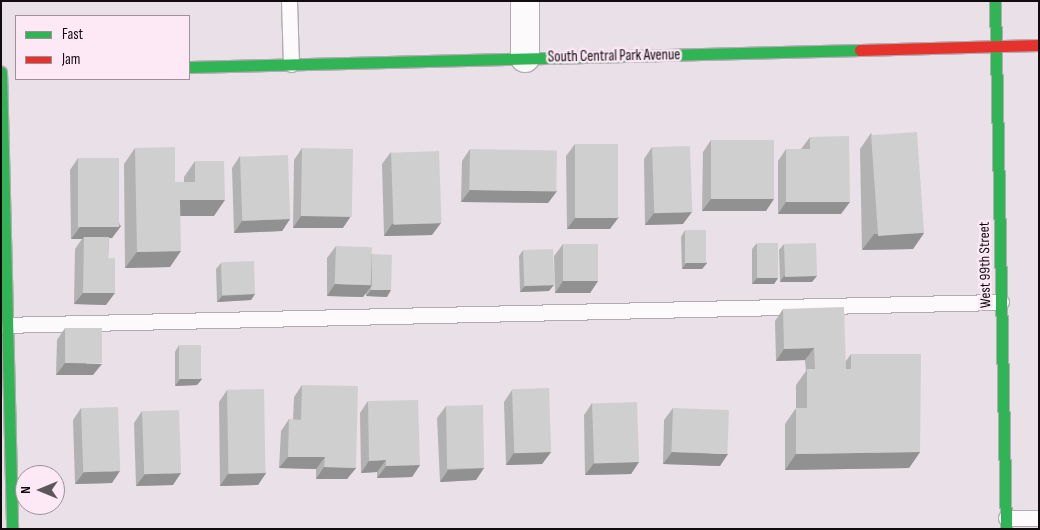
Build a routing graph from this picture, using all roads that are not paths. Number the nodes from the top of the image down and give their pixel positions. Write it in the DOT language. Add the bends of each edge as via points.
graph roads {
  1 [pos="289,1"];
  2 [pos="524,1"];
  3 [pos="995,1"];
  4 [pos="1039,45"];
  5 [pos="996,46"];
  6 [pos="526,58"];
  7 [pos="291,64"];
  8 [pos="190,67"];
  9 [pos="1,72"];
  10 [pos="15,72"];
  11 [pos="1001,302"];
  12 [pos="4,325"];
  13 [pos="1039,518"];
  14 [pos="1006,524"];
  15 [pos="12,529"];
  1 -- 7 [label="lane"];
  2 -- 6 [label="street"];
  3 -- 5 [label="street, West 99th Street"];
  4 -- 5 [label="street, South Central Park Avenue"];
  5 -- 6 [label="street, South Central Park Avenue"];
  5 -- 11 [label="street, West 99th Street"];
  6 -- 7 [label="street, South Central Park Avenue"];
  7 -- 8 [label="street, South Central Park Avenue"];
  9 -- 10 [label="street"];
  9 -- 12 [label="street"];
  11 -- 12 [label="lane"];
  11 -- 14 [label="street, West 99th Street"];
  12 -- 15 [label="street"];
  13 -- 14 [label="lane"];
}
